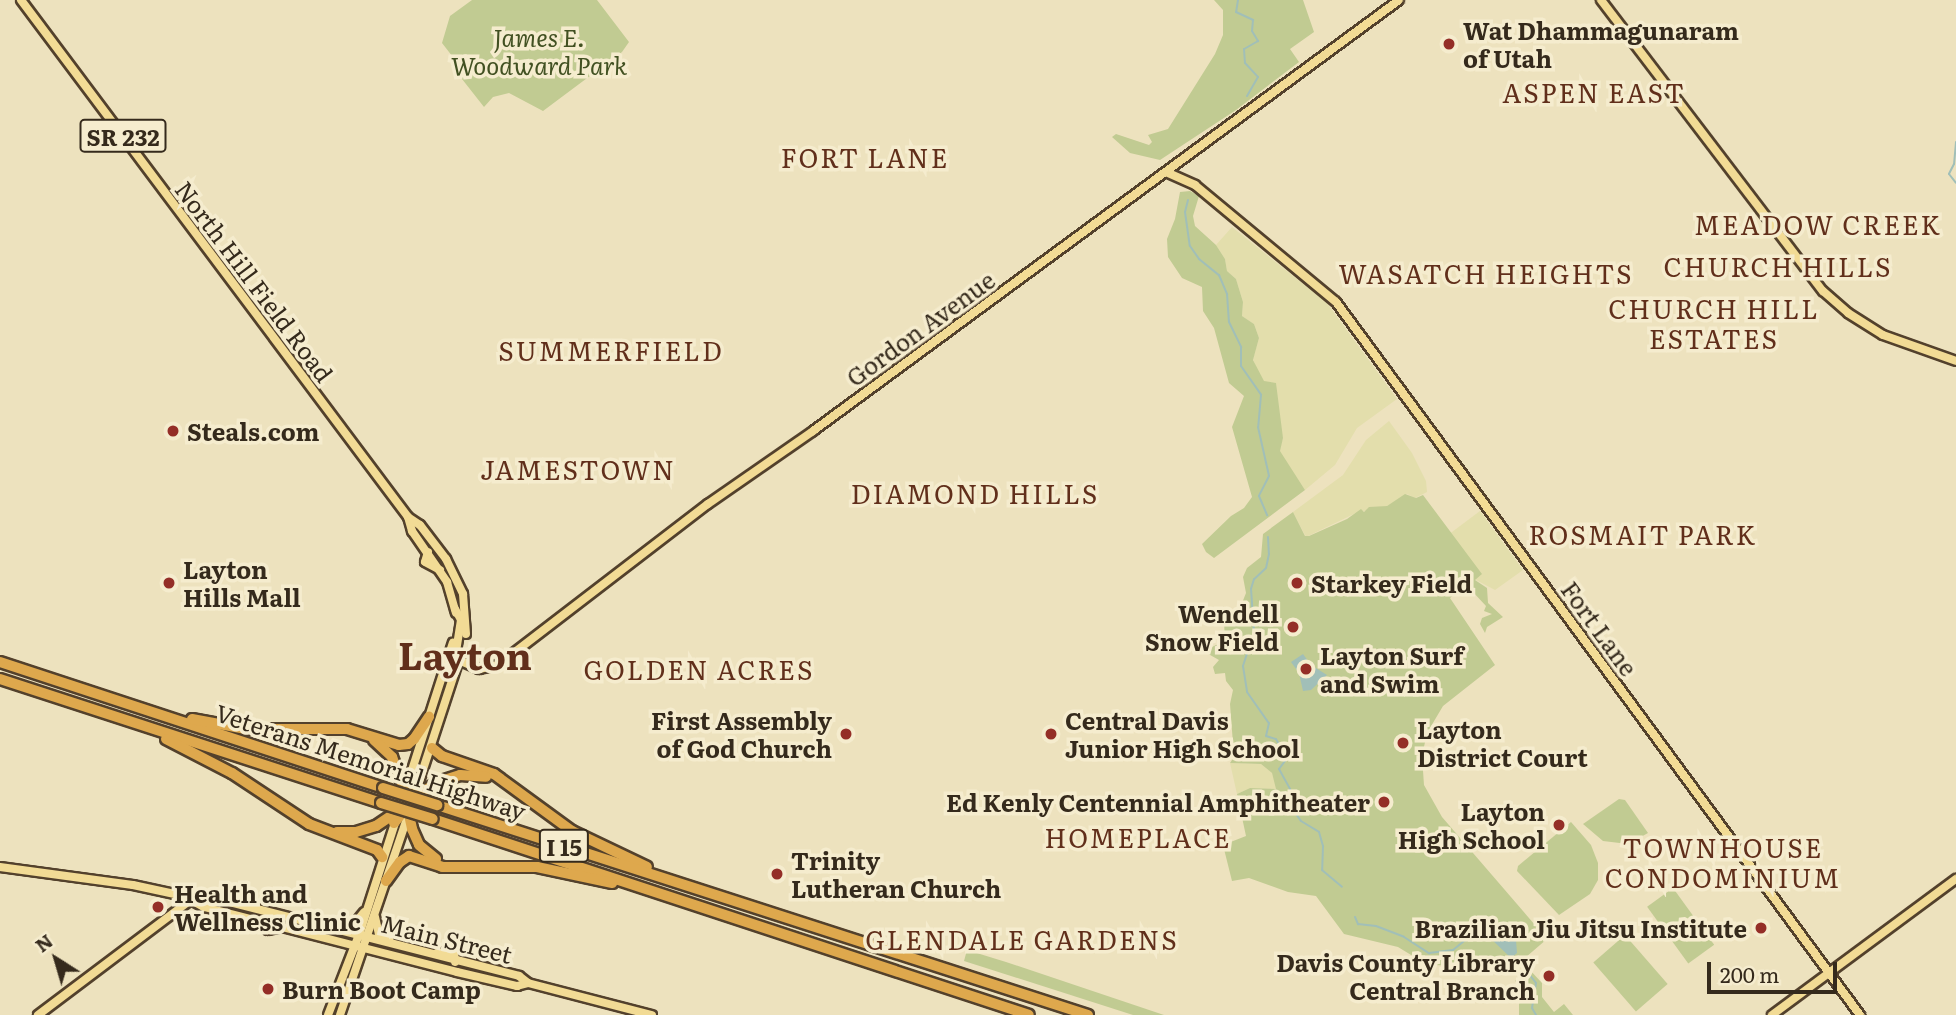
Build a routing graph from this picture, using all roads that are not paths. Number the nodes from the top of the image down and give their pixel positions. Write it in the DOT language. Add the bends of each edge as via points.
graph roads {
  1 [pos="21,0"];
  2 [pos="1399,0"];
  3 [pos="1601,0"];
  4 [pos="1166,172"];
  5 [pos="1956,361"];
  6 [pos="408,517"];
  7 [pos="428,552"];
  8 [pos="455,609"];
  9 [pos="466,611"];
  10 [pos="460,660"];
  11 [pos="0,662"];
  12 [pos="448,662"];
  13 [pos="0,679"];
  14 [pos="134,705"];
  15 [pos="443,716"];
  16 [pos="429,717"];
  17 [pos="134,724"];
  18 [pos="365,733"];
  19 [pos="432,748"];
  20 [pos="506,784"];
  21 [pos="418,785"];
  22 [pos="406,801"];
  23 [pos="399,826"];
  24 [pos="322,831"];
  25 [pos="382,857"];
  26 [pos="0,867"];
  27 [pos="463,868"];
  28 [pos="1956,879"];
  29 [pos="386,881"];
  30 [pos="692,887"];
  31 [pos="654,891"];
  32 [pos="191,899"];
  33 [pos="372,908"];
  34 [pos="303,921"];
  35 [pos="264,922"];
  36 [pos="329,928"];
  37 [pos="361,941"];
  38 [pos="406,947"];
  39 [pos="401,957"];
  40 [pos="457,960"];
  41 [pos="1830,972"];
  42 [pos="528,983"];
  43 [pos="330,1013"];
  44 [pos="38,1015"];
  45 [pos="340,1015"];
  46 [pos="652,1015"];
  47 [pos="1030,1015"];
  48 [pos="1088,1015"];
  49 [pos="1772,1015"];
  50 [pos="1860,1015"];
  1 -- 6 [label="main road, North Hill Field Road / SR 232"];
  2 -- 4 [label="main road, Gordon Avenue"];
  3 -- 5 [label="main road" via="1823,292 1884,335"];
  4 -- 10 [label="main road, Gordon Avenue" via="718,497 497,665 477,669"];
  4 -- 41 [label="main road, Fort Lane" via="1195,185 1336,302"];
  6 -- 7 [label="main road, SR 232"];
  6 -- 9 [label="main road, SR 232" via="452,568"];
  7 -- 8 [label="main road, SR 232" via="442,572"];
  7 -- 9 [label="main road" via="435,553 449,572"];
  8 -- 10 [label="main road" via="461,620 456,652"];
  8 -- 12 [label="main road, SR 232"];
  9 -- 10 [label="main road, SR 232"];
  10 -- 15 [label="main road, SR 232"];
  11 -- 14 [label="highway, Veterans Memorial Highway / I 15"];
  12 -- 15 [label="main road" via="451,673"];
  12 -- 16 [label="main road, SR 232"];
  13 -- 17 [label="highway, Veterans Memorial Highway / I 15"];
  14 -- 18 [label="highway" via="222,726"];
  14 -- 30 [label="highway, Veterans Memorial Highway / I 15, bridge"];
  15 -- 19 [label="main road, SR 232"];
  16 -- 18 [label="highway" via="408,744"];
  16 -- 22 [label="main road, SR 232"];
  17 -- 24 [label="highway" via="232,773"];
  17 -- 31 [label="highway, Veterans Memorial Highway / I 15, bridge"];
  18 -- 22 [label="highway" via="392,757"];
  19 -- 20 [label="highway" via="442,756 494,774"];
  19 -- 21 [label="main road, SR 232"];
  20 -- 22 [label="highway" via="457,775"];
  20 -- 30 [label="highway" via="589,840"];
  21 -- 22 [label="highway"];
  22 -- 23 [label="highway"];
  22 -- 24 [label="highway" via="366,829"];
  22 -- 27 [label="highway" via="424,851"];
  23 -- 25 [label="main road"];
  23 -- 29 [label="main road"];
  24 -- 25 [label="highway" via="377,850"];
  25 -- 33 [label="main road"];
  26 -- 32 [label="main road, Main Street" via="107,880"];
  27 -- 29 [label="highway" via="442,867 409,856"];
  27 -- 31 [label="highway" via="537,867"];
  28 -- 41 [label="main road"];
  29 -- 33 [label="main road"];
  30 -- 48 [label="highway, Veterans Memorial Highway / I 15"];
  31 -- 47 [label="highway, Veterans Memorial Highway / I 15"];
  32 -- 34 [label="main road, Main Street" via="210,897"];
  32 -- 35 [label="main road, Main Street" via="204,907"];
  32 -- 44 [label="main road"];
  33 -- 36 [label="main road" via="353,926"];
  33 -- 37 [label="main road"];
  33 -- 38 [label="main road" via="380,935"];
  34 -- 35 [label="main road"];
  34 -- 36 [label="main road, Main Street"];
  35 -- 37 [label="main road, Main Street"];
  36 -- 37 [label="main road, Main Street"];
  37 -- 38 [label="main road, Main Street"];
  37 -- 39 [label="main road, Main Street"];
  37 -- 43 [label="main road"];
  37 -- 45 [label="main road"];
  38 -- 40 [label="main road, Main Street"];
  39 -- 40 [label="main road" via="450,965"];
  39 -- 42 [label="main road, Main Street" via="517,986"];
  40 -- 42 [label="main road, Main Street" via="519,976"];
  41 -- 49 [label="main road"];
  41 -- 50 [label="main road, Fort Lane"];
  42 -- 46 [label="main road, Main Street"];
}
